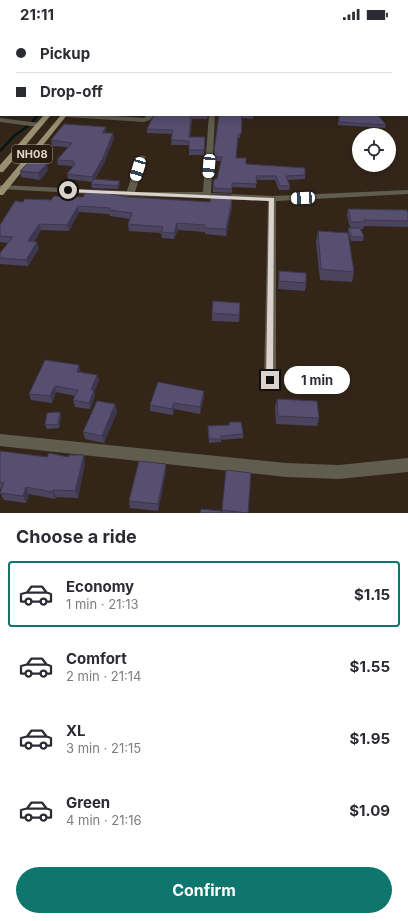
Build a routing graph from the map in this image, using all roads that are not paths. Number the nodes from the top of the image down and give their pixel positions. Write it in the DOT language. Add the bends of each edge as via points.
graph roads {
  1 [pos="47,116"];
  2 [pos="63,116"];
  3 [pos="82,116"];
  4 [pos="150,116"];
  5 [pos="212,116"];
  6 [pos="0,120"];
  7 [pos="39,124"];
  8 [pos="142,157"];
  9 [pos="0,170"];
  10 [pos="2,189"];
  11 [pos="408,192"];
  12 [pos="130,194"];
  13 [pos="207,195"];
  14 [pos="272,199"];
  15 [pos="270,380"];
  16 [pos="0,440"];
  17 [pos="408,465"];
  1 -- 7 [label="main road, NH08"];
  2 -- 10 [label="main road, NH08"];
  3 -- 4 [label="street" via="144,120"];
  5 -- 13 [label="street"];
  6 -- 7 [label="street"];
  7 -- 9 [label="main road, NH08"];
  8 -- 12 [label="street"];
  10 -- 12 [label="street"];
  11 -- 14 [label="street"];
  12 -- 13 [label="street"];
  13 -- 14 [label="street"];
  14 -- 15 [label="street"];
  16 -- 17 [label="street" via="286,470 339,472"];
}
